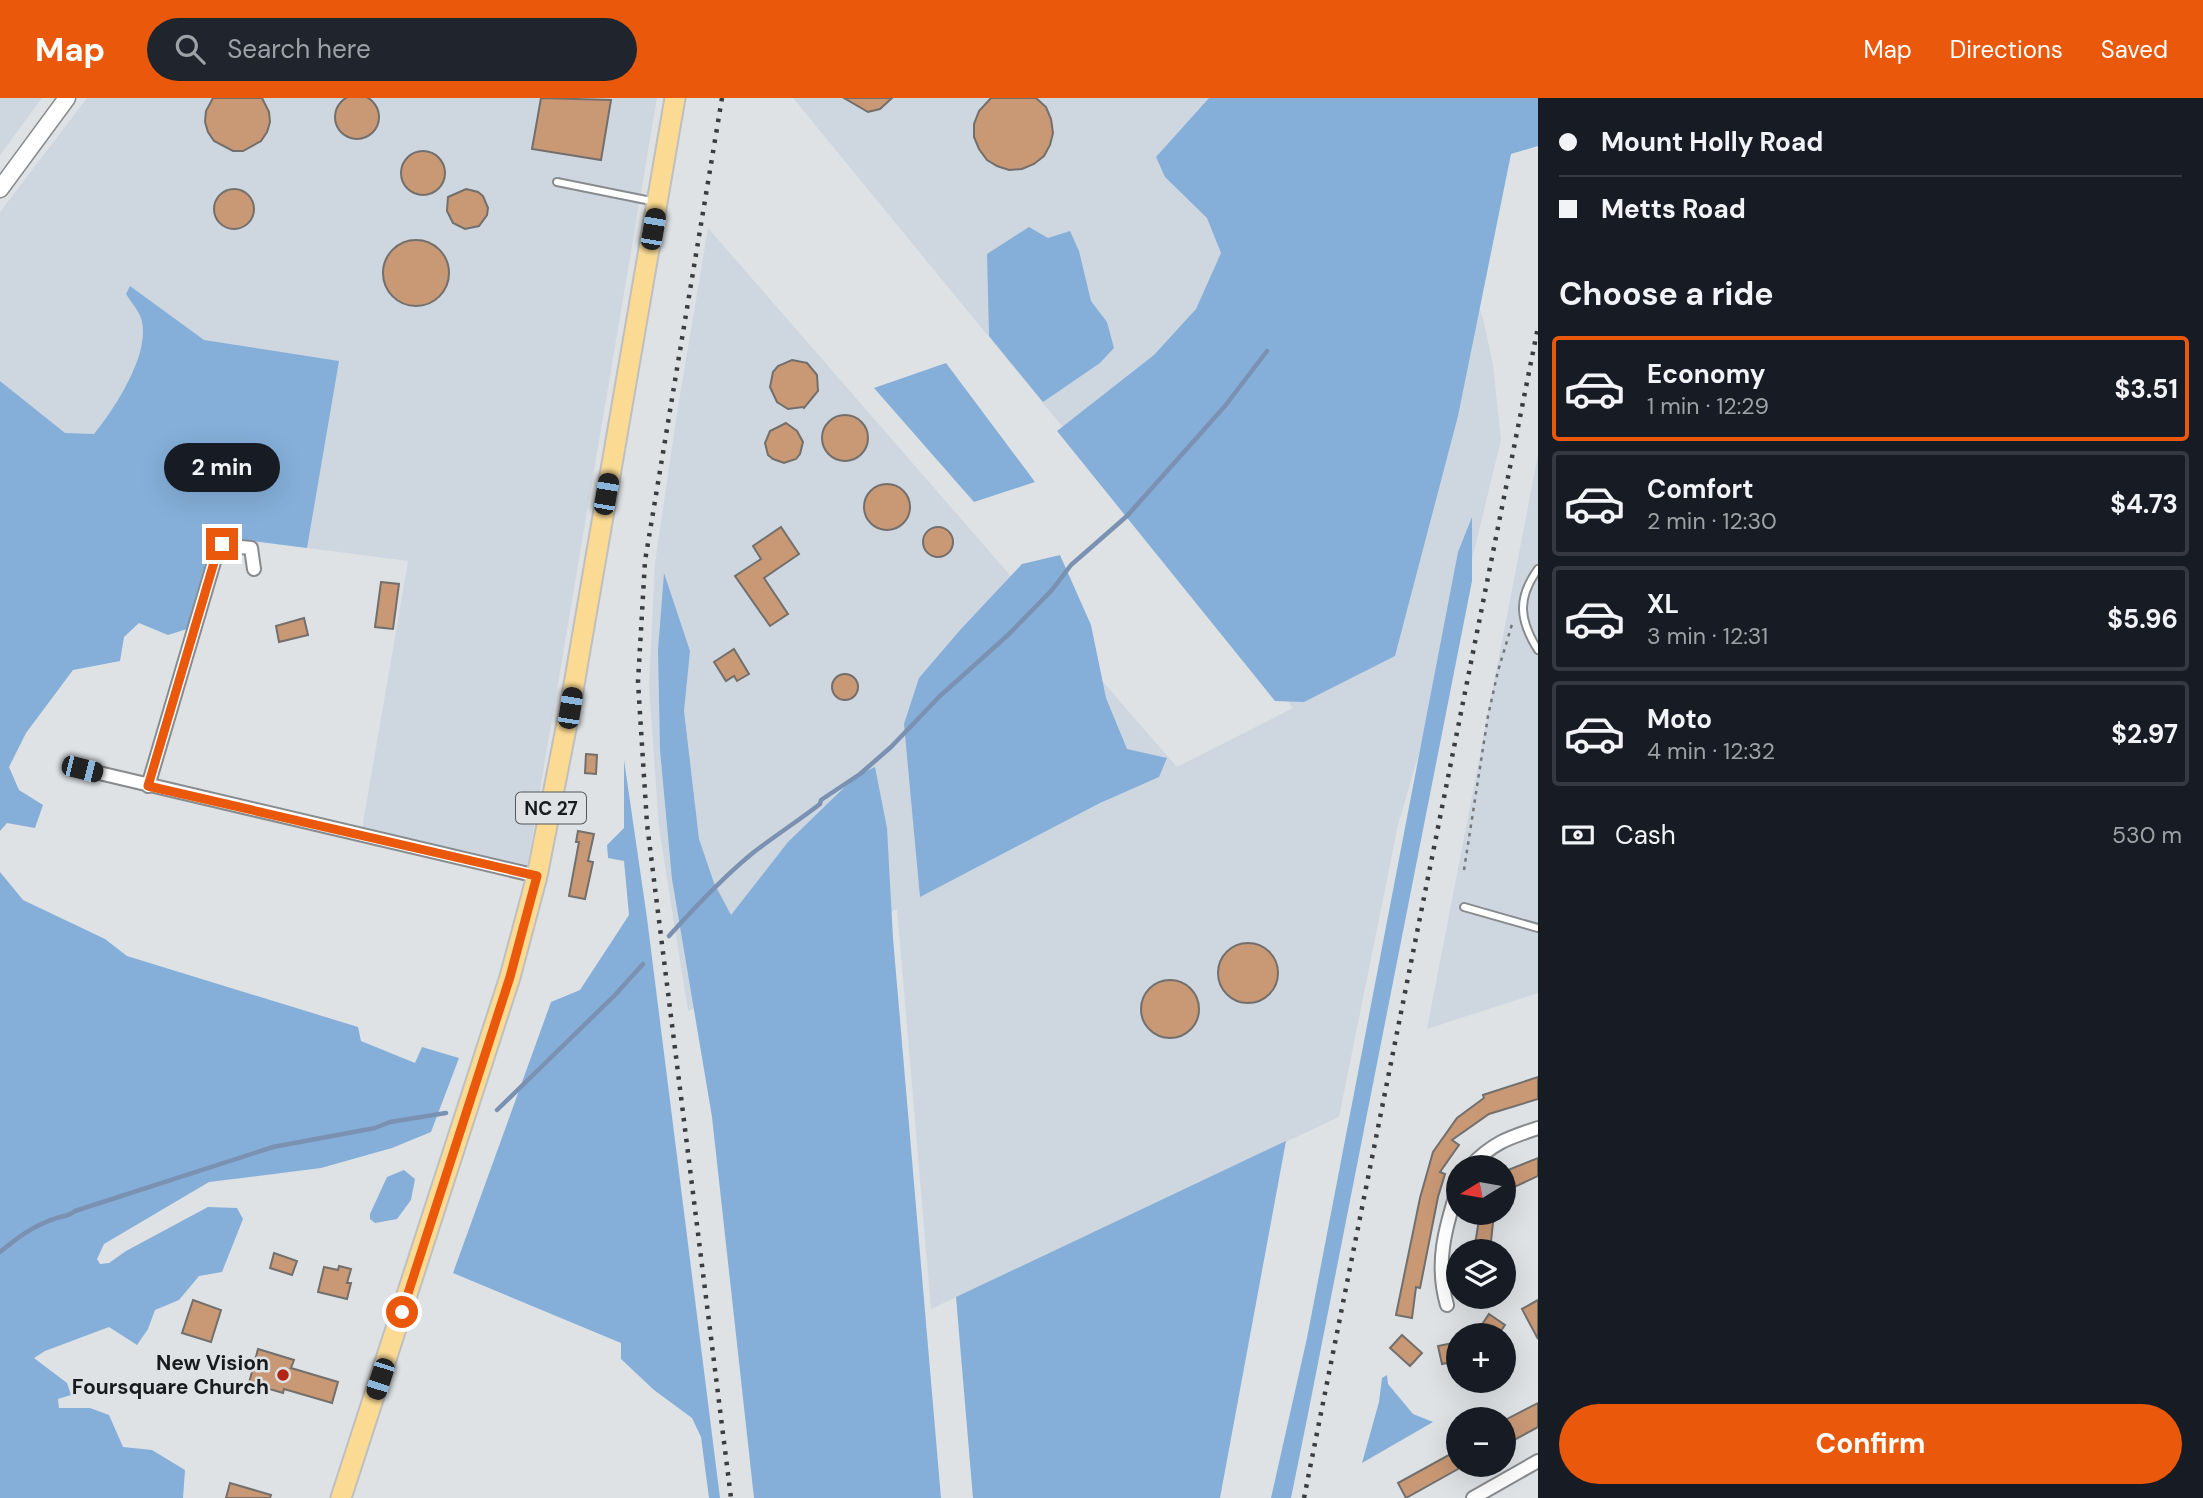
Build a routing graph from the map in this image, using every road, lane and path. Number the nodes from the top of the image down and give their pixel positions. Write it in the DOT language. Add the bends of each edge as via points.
graph roads {
  1 [pos="67,98"];
  2 [pos="675,98"];
  3 [pos="556,182"];
  4 [pos="0,189"];
  5 [pos="658,203"];
  6 [pos="254,569"];
  7 [pos="1538,569"];
  8 [pos="1514,617"];
  9 [pos="1538,650"];
  10 [pos="82,769"];
  11 [pos="148,786"];
  12 [pos="1464,870"];
  13 [pos="537,876"];
  14 [pos="1464,907"];
  15 [pos="1538,928"];
  16 [pos="1538,1128"];
  17 [pos="1483,1155"];
  18 [pos="1448,1225"];
  19 [pos="1446,1300"];
  20 [pos="1538,1461"];
  21 [pos="341,1498"];
  22 [pos="1473,1498"];
  1 -- 4 [label="street"];
  2 -- 5 [label="main road, NC 27"];
  3 -- 5 [label="lane"];
  5 -- 13 [label="main road, NC 27"];
  6 -- 11 [label="street" via="251,548 219,545"];
  7 -- 9 [label="lane" via="1527,585 1523,610 1527,631"];
  8 -- 12 [label="path" via="1488,716"];
  10 -- 11 [label="street"];
  11 -- 13 [label="street"];
  13 -- 21 [label="main road, NC 27" via="510,977"];
  14 -- 15 [label="lane"];
  16 -- 17 [label="street" via="1502,1140"];
  18 -- 19 [label="street" via="1440,1271"];
  20 -- 22 [label="street"];
}
